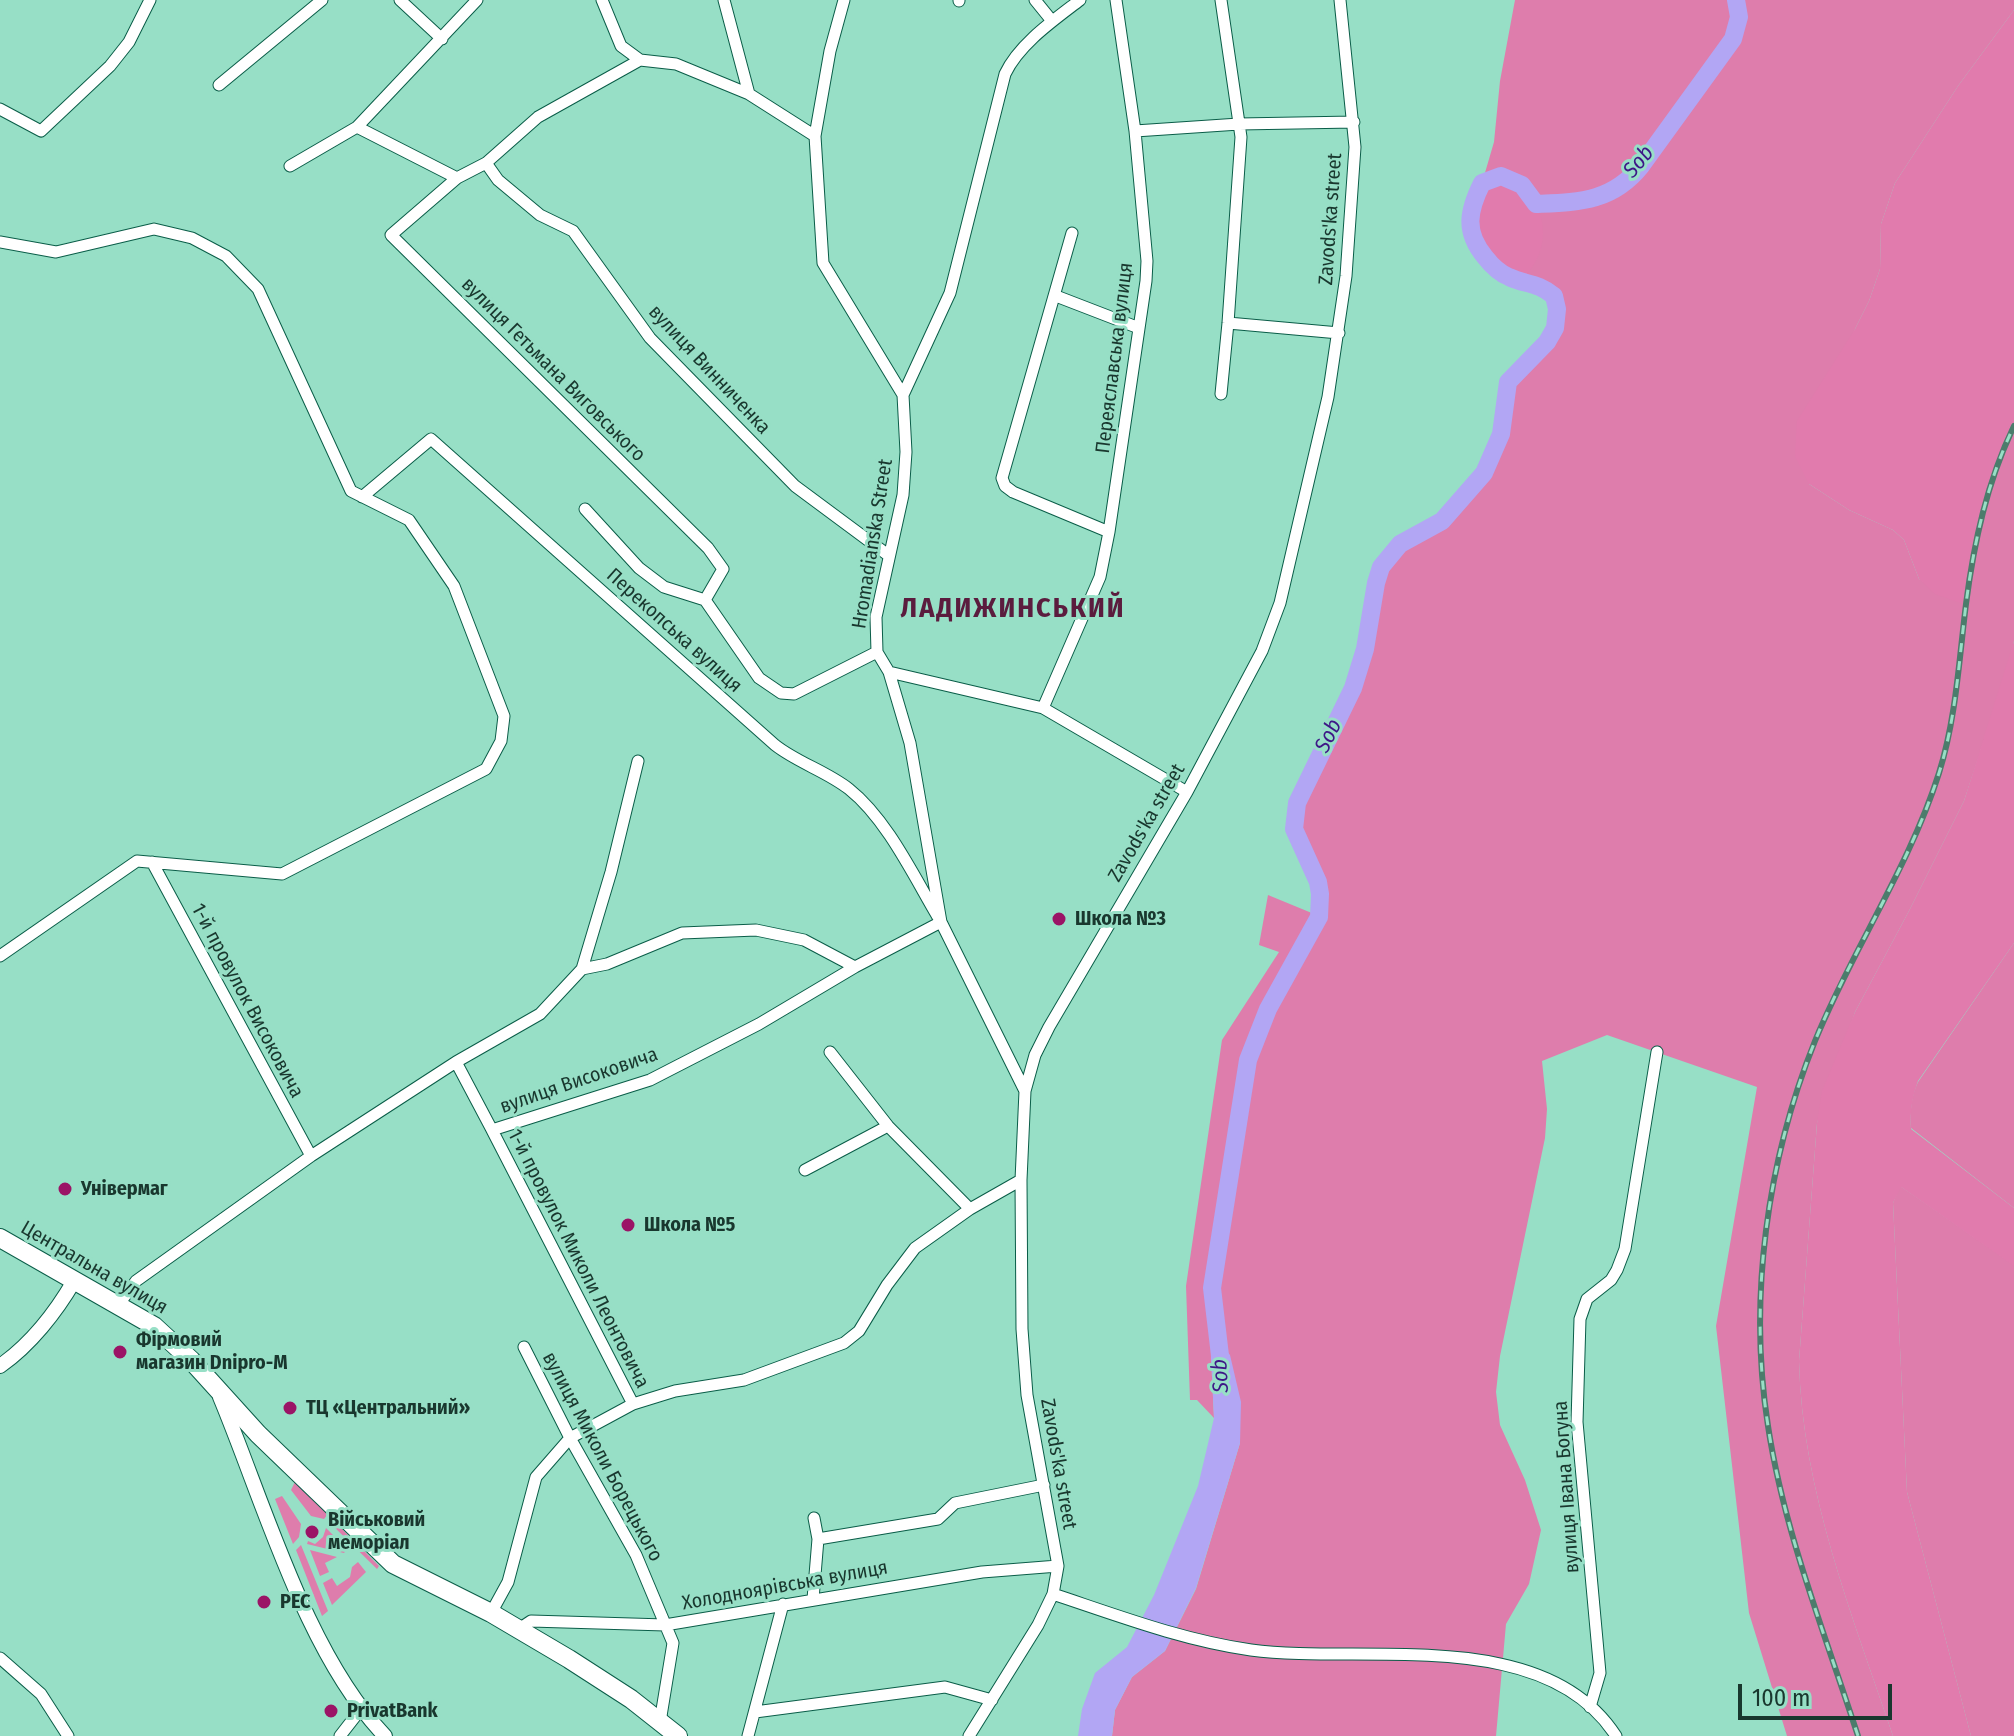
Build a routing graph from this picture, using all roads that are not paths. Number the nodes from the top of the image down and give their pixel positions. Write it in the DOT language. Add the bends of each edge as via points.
graph roads {
  1 [pos="150,0"];
  2 [pos="322,0"];
  3 [pos="400,0"];
  4 [pos="477,0"];
  5 [pos="602,0"];
  6 [pos="724,0"];
  7 [pos="844,0"];
  8 [pos="1035,0"];
  9 [pos="1080,0"];
  10 [pos="1116,0"];
  11 [pos="1221,0"];
  12 [pos="1340,0"];
  13 [pos="1052,21"];
  14 [pos="442,39"];
  15 [pos="640,60"];
  16 [pos="219,85"];
  17 [pos="749,94"];
  18 [pos="0,109"];
  19 [pos="1354,122"];
  20 [pos="1239,124"];
  21 [pos="357,127"];
  22 [pos="1135,131"];
  23 [pos="815,136"];
  24 [pos="486,163"];
  25 [pos="290,166"];
  26 [pos="457,178"];
  27 [pos="1072,233"];
  28 [pos="0,242"];
  29 [pos="1056,296"];
  30 [pos="1228,323"];
  31 [pos="1139,328"];
  32 [pos="1339,333"];
  33 [pos="1221,394"];
  34 [pos="903,395"];
  35 [pos="362,497"];
  36 [pos="585,509"];
  37 [pos="1109,532"];
  38 [pos="888,555"];
  39 [pos="705,600"];
  40 [pos="877,652"];
  41 [pos="889,672"];
  42 [pos="1043,708"];
  43 [pos="638,761"];
  44 [pos="1187,792"];
  45 [pos="152,862"];
  46 [pos="941,922"];
  47 [pos="0,956"];
  48 [pos="855,967"];
  49 [pos="582,969"];
  50 [pos="830,1052"];
  51 [pos="1657,1052"];
  52 [pos="456,1062"];
  53 [pos="1025,1091"];
  54 [pos="888,1126"];
  55 [pos="492,1130"];
  56 [pos="311,1156"];
  57 [pos="805,1170"];
  58 [pos="1021,1180"];
  59 [pos="970,1209"];
  60 [pos="0,1238"];
  61 [pos="74,1281"];
  62 [pos="119,1304"];
  63 [pos="524,1347"];
  64 [pos="0,1366"];
  65 [pos="217,1388"];
  66 [pos="633,1404"];
  67 [pos="258,1434"];
  68 [pos="570,1438"];
  69 [pos="244,1453"];
  70 [pos="1044,1485"];
  71 [pos="814,1518"];
  72 [pos="818,1539"];
  73 [pos="1058,1566"];
  74 [pos="1053,1594"];
  75 [pos="813,1599"];
  76 [pos="783,1604"];
  77 [pos="491,1613"];
  78 [pos="665,1625"];
  79 [pos="519,1629"];
  80 [pos="0,1658"];
  81 [pos="992,1700"];
  82 [pos="1590,1707"];
  83 [pos="361,1709"];
  84 [pos="755,1712"];
  85 [pos="660,1722"];
  86 [pos="68,1736"];
  87 [pos="340,1736"];
  88 [pos="385,1736"];
  89 [pos="678,1736"];
  90 [pos="748,1736"];
  91 [pos="969,1736"];
  92 [pos="1616,1736"];
  1 -- 18 [label="street" via="110,66 41,131"];
  2 -- 16 [label="street"];
  3 -- 14 [label="street"];
  4 -- 14 [label="street"];
  5 -- 15 [label="street" via="621,46"];
  6 -- 17 [label="street"];
  7 -- 23 [label="street, Hromadianska Street"];
  8 -- 13 [label="street"];
  9 -- 13 [label="street"];
  10 -- 22 [label="street, Переяславська вулиця"];
  11 -- 20 [label="street"];
  12 -- 19 [label="street, Zavods'ka street"];
  13 -- 34 [label="street" via="1010,62 1005,74 950,293"];
  14 -- 21 [label="street"];
  15 -- 17 [label="street" via="676,64"];
  15 -- 24 [label="street" via="538,117"];
  17 -- 23 [label="street"];
  19 -- 20 [label="street"];
  19 -- 32 [label="street, Zavods'ka street" via="1355,168"];
  20 -- 22 [label="street"];
  20 -- 30 [label="street"];
  21 -- 25 [label="street"];
  21 -- 26 [label="street"];
  22 -- 31 [label="street, Переяславська вулиця" via="1147,261"];
  23 -- 34 [label="street, Hromadianska Street" via="823,263"];
  24 -- 26 [label="street"];
  24 -- 38 [label="street, вулиця Винниченка" via="540,215 573,231 650,338 795,486"];
  26 -- 39 [label="street, вулиця Гетьмана Виговського" via="391,235 708,548 723,569"];
  27 -- 29 [label="street"];
  28 -- 35 [label="street" via="56,252 154,229 192,238 226,256 258,289 351,491"];
  29 -- 31 [label="street"];
  29 -- 37 [label="street" via="1002,478 1013,492"];
  30 -- 32 [label="street"];
  30 -- 33 [label="street"];
  31 -- 37 [label="street, Переяславська вулиця"];
  32 -- 44 [label="street, Zavods'ka street" via="1275,620"];
  34 -- 38 [label="street, Hromadianska Street" via="906,477"];
  35 -- 45 [label="street" via="409,520 454,586 504,716 501,741 486,769 282,874"];
  35 -- 46 [label="street, Перекопська вулиця" via="431,439 775,745 867,804"];
  36 -- 39 [label="street" via="651,578"];
  37 -- 42 [label="street, Переяславська вулиця" via="1100,577"];
  38 -- 40 [label="street, Hromadianska Street" via="876,617"];
  39 -- 40 [label="street" via="759,678 781,693 794,694"];
  40 -- 41 [label="street, Hromadianska Street"];
  41 -- 42 [label="street"];
  41 -- 46 [label="street, Hromadianska Street" via="912,753"];
  42 -- 44 [label="street"];
  43 -- 49 [label="street"];
  44 -- 53 [label="street, Zavods'ka street" via="1049,1027"];
  45 -- 47 [label="street" via="137,861"];
  45 -- 56 [label="street, 1-й провулок Високовича"];
  46 -- 48 [label="street, вулиця Високовича"];
  46 -- 53 [label="street, Hromadianska Street"];
  48 -- 49 [label="street" via="804,940 756,930 682,933"];
  48 -- 55 [label="street, вулиця Високовича" via="650,1080"];
  49 -- 52 [label="street" via="540,1014"];
  50 -- 54 [label="street"];
  51 -- 82 [label="street, вулиця Івана Богуна" via="1625,1249 1611,1280 1587,1299 1580,1319 1577,1422 1600,1673"];
  52 -- 55 [label="street, вулиця Високовича"];
  52 -- 56 [label="street"];
  53 -- 58 [label="street, Zavods'ka street"];
  54 -- 57 [label="street"];
  54 -- 59 [label="street"];
  55 -- 66 [label="street, 1-й провулок Миколи Леонтовича"];
  56 -- 62 [label="street" via="136,1281"];
  58 -- 59 [label="street"];
  58 -- 70 [label="street, Zavods'ka street" via="1023,1360"];
  59 -- 66 [label="street" via="915,1248 859,1331 844,1343 744,1380"];
  60 -- 61 [label="highway, Центральна вулиця"];
  61 -- 62 [label="highway, Центральна вулиця"];
  61 -- 64 [label="street" via="59,1307"];
  62 -- 65 [label="highway, Центральна вулиця" via="154,1326"];
  63 -- 68 [label="street, вулиця Миколи Борецького"];
  65 -- 67 [label="highway"];
  65 -- 69 [label="street, Центральна вулиця"];
  66 -- 68 [label="street"];
  67 -- 69 [label="street" via="246,1441"];
  67 -- 77 [label="highway" via="393,1564"];
  68 -- 77 [label="street" via="536,1477 508,1582"];
  68 -- 78 [label="street, вулиця Миколи Борецького" via="636,1555"];
  69 -- 83 [label="street, Центральна вулиця" via="307,1611"];
  70 -- 72 [label="street" via="955,1503 938,1519"];
  70 -- 73 [label="street, Zavods'ka street"];
  71 -- 72 [label="street"];
  72 -- 75 [label="street"];
  73 -- 74 [label="street, Zavods'ka street"];
  73 -- 75 [label="street, Холодноярівська вулиця" via="982,1572"];
  74 -- 81 [label="street, Zavods'ka street"];
  74 -- 82 [label="street" via="1188,1639 1279,1653 1479,1659 1539,1677"];
  75 -- 76 [label="street, Холодноярівська вулиця"];
  76 -- 78 [label="street, Холодноярівська вулиця"];
  76 -- 84 [label="street"];
  77 -- 79 [label="highway"];
  78 -- 79 [label="street, Холодноярівська вулиця" via="531,1621"];
  78 -- 85 [label="street, вулиця Миколи Борецького" via="673,1643"];
  79 -- 85 [label="highway"];
  80 -- 86 [label="street" via="41,1694"];
  81 -- 84 [label="street" via="945,1687"];
  81 -- 91 [label="street, Zavods'ka street"];
  82 -- 92 [label="street"];
  83 -- 87 [label="street"];
  83 -- 88 [label="street, Центральна вулиця"];
  84 -- 90 [label="street"];
  85 -- 89 [label="highway"];
}
